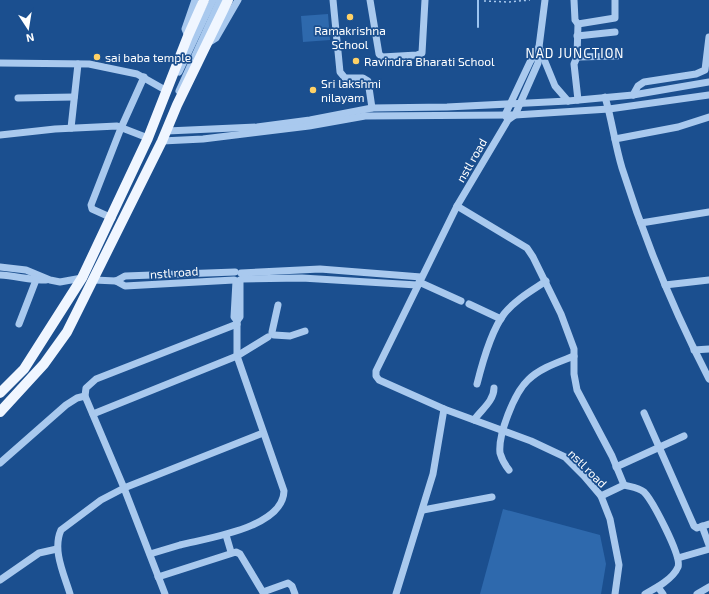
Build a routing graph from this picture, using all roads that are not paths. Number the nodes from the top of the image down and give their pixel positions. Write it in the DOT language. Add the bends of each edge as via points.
graph roads {
  1 [pos="195,0"];
  2 [pos="204,0"];
  3 [pos="212,0"];
  4 [pos="220,0"];
  5 [pos="228,0"];
  6 [pos="238,0"];
  7 [pos="333,0"];
  8 [pos="370,0"];
  9 [pos="425,0"];
  10 [pos="545,0"];
  11 [pos="574,0"];
  12 [pos="615,0"];
  13 [pos="578,24"];
  14 [pos="615,32"];
  15 [pos="188,36"];
  16 [pos="578,36"];
  17 [pos="709,38"];
  18 [pos="208,43"];
  19 [pos="539,47"];
  20 [pos="617,56"];
  21 [pos="577,58"];
  22 [pos="0,64"];
  23 [pos="78,64"];
  24 [pos="144,77"];
  25 [pos="709,82"];
  26 [pos="633,94"];
  27 [pos="709,95"];
  28 [pos="74,96"];
  29 [pos="165,96"];
  30 [pos="605,97"];
  31 [pos="18,98"];
  32 [pos="578,100"];
  33 [pos="568,101"];
  34 [pos="520,103"];
  35 [pos="509,104"];
  36 [pos="177,105"];
  37 [pos="372,108"];
  38 [pos="608,109"];
  39 [pos="515,114"];
  40 [pos="506,117"];
  41 [pos="709,117"];
  42 [pos="71,128"];
  43 [pos="121,128"];
  44 [pos="167,131"];
  45 [pos="0,135"];
  46 [pos="148,138"];
  47 [pos="615,139"];
  48 [pos="162,141"];
  49 [pos="457,206"];
  50 [pos="709,212"];
  51 [pos="112,218"];
  52 [pos="641,223"];
  53 [pos="0,267"];
  54 [pos="0,275"];
  55 [pos="238,277"];
  56 [pos="82,278"];
  57 [pos="36,280"];
  58 [pos="50,280"];
  59 [pos="94,280"];
  60 [pos="709,280"];
  61 [pos="419,281"];
  62 [pos="546,281"];
  63 [pos="665,285"];
  64 [pos="461,301"];
  65 [pos="469,304"];
  66 [pos="278,305"];
  67 [pos="501,319"];
  68 [pos="237,322"];
  69 [pos="20,324"];
  70 [pos="305,331"];
  71 [pos="271,335"];
  72 [pos="709,349"];
  73 [pos="694,350"];
  74 [pos="237,356"];
  75 [pos="574,356"];
  76 [pos="709,379"];
  77 [pos="477,384"];
  78 [pos="494,388"];
  79 [pos="0,393"];
  80 [pos="85,396"];
  81 [pos="444,409"];
  82 [pos="0,412"];
  83 [pos="644,413"];
  84 [pos="93,414"];
  85 [pos="474,420"];
  86 [pos="503,430"];
  87 [pos="263,433"];
  88 [pos="684,436"];
  89 [pos="658,446"];
  90 [pos="0,463"];
  91 [pos="616,467"];
  92 [pos="509,470"];
  93 [pos="624,485"];
  94 [pos="124,488"];
  95 [pos="601,496"];
  96 [pos="492,497"];
  97 [pos="423,510"];
  98 [pos="709,524"];
  99 [pos="702,526"];
  100 [pos="226,535"];
  101 [pos="709,545"];
  102 [pos="709,548"];
  103 [pos="57,549"];
  104 [pos="231,552"];
  105 [pos="150,554"];
  106 [pos="678,558"];
  107 [pos="158,577"];
  108 [pos="0,580"];
  109 [pos="658,587"];
  110 [pos="709,587"];
  111 [pos="264,593"];
  112 [pos="70,594"];
  113 [pos="165,594"];
  114 [pos="295,594"];
  115 [pos="396,594"];
  116 [pos="615,594"];
  117 [pos="645,594"];
  118 [pos="663,594"];
  119 [pos="697,594"];
  1 -- 15 [label="street" via="185,30"];
  2 -- 15 [label="main road"];
  3 -- 29 [label="street" via="173,85"];
  4 -- 36 [label="street" via="180,89"];
  5 -- 18 [label="main road"];
  6 -- 18 [label="street" via="216,38"];
  7 -- 37 [label="street" via="340,72 345,78 363,78 368,81"];
  8 -- 9 [label="street" via="379,54 382,57 422,53"];
  10 -- 19 [label="street"];
  11 -- 13 [label="street" via="575,20"];
  12 -- 13 [label="street" via="615,18"];
  13 -- 16 [label="street"];
  14 -- 16 [label="street"];
  15 -- 29 [label="main road"];
  16 -- 21 [label="street"];
  17 -- 26 [label="street" via="705,70 696,74 644,82"];
  18 -- 36 [label="main road"];
  19 -- 33 [label="street" via="555,86"];
  19 -- 34 [label="street" via="538,63"];
  19 -- 35 [label="street, nstl road"];
  20 -- 21 [label="street"];
  21 -- 32 [label="street" via="574,64"];
  22 -- 23 [label="street"];
  23 -- 24 [label="street" via="99,66"];
  23 -- 28 [label="street"];
  24 -- 29 [label="street"];
  24 -- 43 [label="street"];
  25 -- 26 [label="street"];
  26 -- 30 [label="street"];
  27 -- 38 [label="street"];
  28 -- 31 [label="street"];
  28 -- 42 [label="street"];
  29 -- 46 [label="main road"];
  30 -- 32 [label="street"];
  30 -- 38 [label="street"];
  32 -- 33 [label="street"];
  33 -- 34 [label="street"];
  34 -- 35 [label="street"];
  34 -- 39 [label="street"];
  35 -- 37 [label="street"];
  35 -- 40 [label="street, nstl road"];
  36 -- 44 [label="main road"];
  37 -- 44 [label="street" via="257,127"];
  38 -- 39 [label="street"];
  38 -- 47 [label="street"];
  39 -- 40 [label="street"];
  40 -- 48 [label="street" via="365,116 309,126 203,139"];
  40 -- 49 [label="street, nstl road"];
  41 -- 47 [label="street" via="678,127"];
  42 -- 43 [label="street"];
  42 -- 45 [label="street"];
  43 -- 46 [label="street"];
  43 -- 51 [label="street" via="91,205 92,209"];
  44 -- 48 [label="main road"];
  46 -- 51 [label="main road"];
  47 -- 52 [label="street"];
  48 -- 59 [label="main road"];
  49 -- 61 [label="street, nstl road"];
  49 -- 62 [label="street" via="527,248"];
  50 -- 52 [label="street"];
  51 -- 56 [label="main road"];
  52 -- 63 [label="street"];
  53 -- 58 [label="street" via="26,270"];
  54 -- 57 [label="street"];
  55 -- 59 [label="street, nstl road" via="125,286 116,281"];
  55 -- 61 [label="street, nstl road"];
  55 -- 68 [label="street" via="240,317"];
  56 -- 58 [label="street" via="60,282"];
  56 -- 79 [label="main road" via="24,370"];
  57 -- 58 [label="street"];
  57 -- 69 [label="street"];
  59 -- 82 [label="main road" via="67,332 49,358"];
  60 -- 63 [label="street"];
  61 -- 64 [label="street"];
  61 -- 81 [label="street, nstl road" via="376,371 376,376 379,380"];
  62 -- 67 [label="street" via="517,301"];
  62 -- 75 [label="street" via="561,314 574,349"];
  63 -- 73 [label="street"];
  65 -- 67 [label="street"];
  66 -- 71 [label="street"];
  67 -- 77 [label="street"];
  68 -- 74 [label="street"];
  68 -- 80 [label="street" via="96,379 87,385"];
  70 -- 71 [label="street" via="290,336"];
  71 -- 74 [label="street"];
  72 -- 73 [label="street"];
  73 -- 76 [label="street"];
  74 -- 84 [label="street"];
  74 -- 87 [label="street"];
  75 -- 86 [label="street" via="552,364 528,379"];
  75 -- 91 [label="street" via="577,390"];
  78 -- 85 [label="street" via="491,399"];
  80 -- 84 [label="street"];
  80 -- 90 [label="street" via="76,398 66,405"];
  81 -- 85 [label="street, nstl road"];
  81 -- 97 [label="street" via="434,467"];
  83 -- 89 [label="street"];
  84 -- 94 [label="street"];
  85 -- 86 [label="street, nstl road"];
  86 -- 92 [label="street" via="500,452"];
  86 -- 95 [label="street, nstl road" via="565,457"];
  87 -- 94 [label="street"];
  87 -- 100 [label="street" via="284,497 280,505 259,522"];
  88 -- 89 [label="street"];
  89 -- 91 [label="street"];
  89 -- 99 [label="street" via="694,526"];
  91 -- 93 [label="street"];
  93 -- 95 [label="street"];
  93 -- 106 [label="street" via="638,488 645,493 660,518"];
  94 -- 103 [label="street" via="101,500 61,530 57,538"];
  94 -- 105 [label="street"];
  95 -- 116 [label="street, nstl road" via="617,547 619,565"];
  96 -- 97 [label="street"];
  97 -- 115 [label="street"];
  98 -- 99 [label="street"];
  99 -- 101 [label="street"];
  100 -- 104 [label="street"];
  100 -- 105 [label="street"];
  102 -- 106 [label="street"];
  103 -- 108 [label="street" via="39,553"];
  103 -- 112 [label="street"];
  104 -- 107 [label="street"];
  104 -- 111 [label="street" via="240,554"];
  105 -- 107 [label="street"];
  106 -- 109 [label="street" via="678,567"];
  107 -- 113 [label="street"];
  109 -- 117 [label="street"];
  109 -- 118 [label="street"];
  110 -- 119 [label="street"];
  111 -- 114 [label="street" via="288,583"];
}
